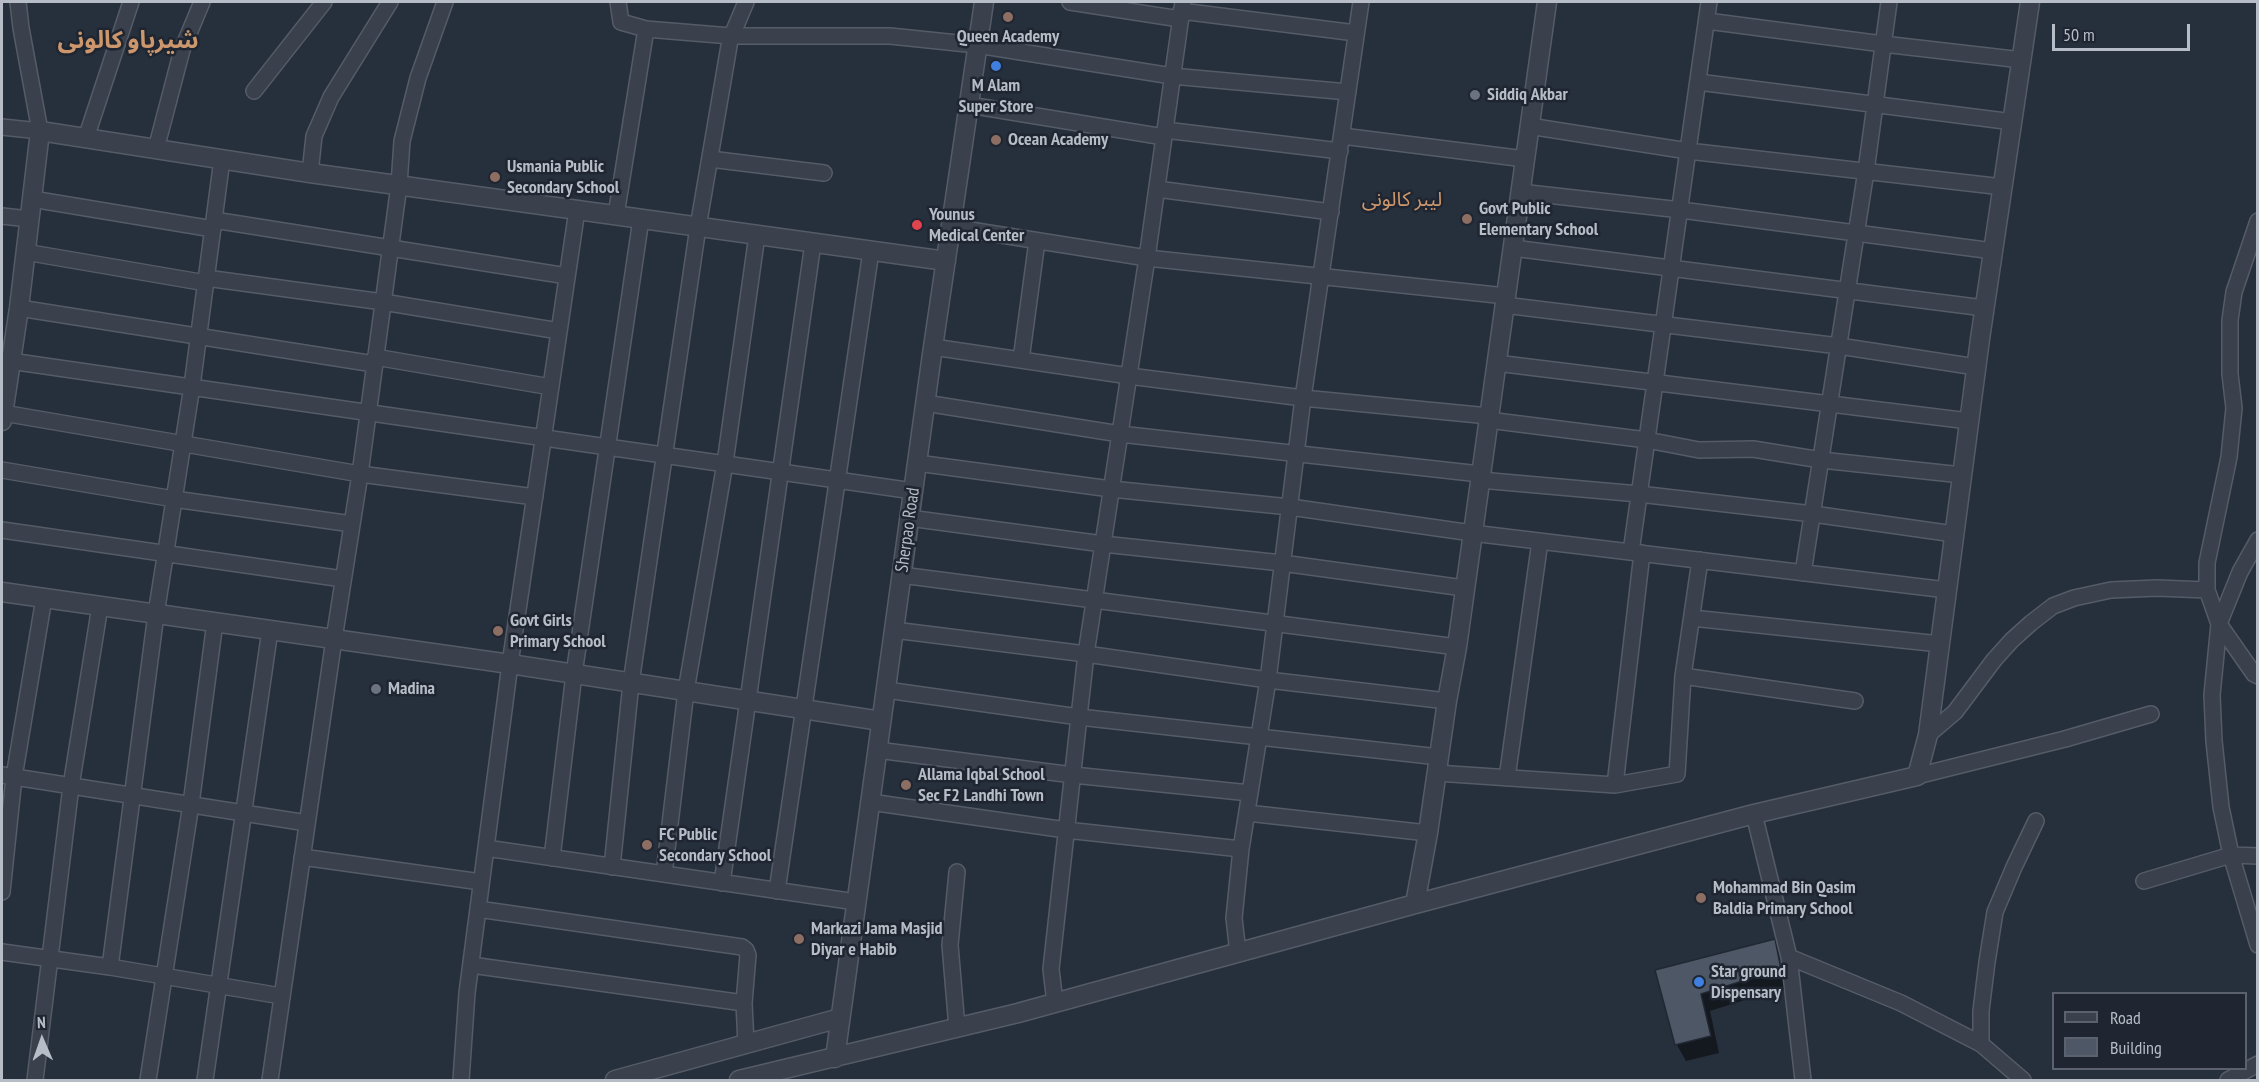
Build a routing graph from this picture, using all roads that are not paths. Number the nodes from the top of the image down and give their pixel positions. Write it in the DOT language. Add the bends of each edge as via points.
graph roads {
  1 [pos="18,2"];
  2 [pos="131,2"];
  3 [pos="202,2"];
  4 [pos="324,2"];
  5 [pos="390,2"];
  6 [pos="445,2"];
  7 [pos="618,2"];
  8 [pos="746,2"];
  9 [pos="984,2"];
  10 [pos="1070,2"];
  11 [pos="1361,2"];
  12 [pos="1547,2"];
  13 [pos="1710,2"];
  14 [pos="1889,2"];
  15 [pos="2030,2"];
  16 [pos="1182,10"];
  17 [pos="1707,21"];
  18 [pos="646,29"];
  19 [pos="1356,33"];
  20 [pos="731,36"];
  21 [pos="1883,44"];
  22 [pos="977,45"];
  23 [pos="2022,60"];
  24 [pos="1172,76"];
  25 [pos="1698,82"];
  26 [pos="254,91"];
  27 [pos="1348,92"];
  28 [pos="1875,104"];
  29 [pos="969,105"];
  30 [pos="2013,122"];
  31 [pos="1529,126"];
  32 [pos="2,127"];
  33 [pos="40,130"];
  34 [pos="1164,133"];
  35 [pos="86,138"];
  36 [pos="1340,143"];
  37 [pos="156,148"];
  38 [pos="1688,151"];
  39 [pos="222,159"];
  40 [pos="710,159"];
  41 [pos="1525,159"];
  42 [pos="1866,171"];
  43 [pos="310,173"];
  44 [pos="824,173"];
  45 [pos="399,185"];
  46 [pos="2003,187"];
  47 [pos="1157,189"];
  48 [pos="1520,192"];
  49 [pos="32,199"];
  50 [pos="577,210"];
  51 [pos="1681,210"];
  52 [pos="1331,212"];
  53 [pos="616,215"];
  54 [pos="2,216"];
  55 [pos="29,219"];
  56 [pos="641,219"];
  57 [pos="2258,221"];
  58 [pos="214,225"];
  59 [pos="698,227"];
  60 [pos="951,227"];
  61 [pos="1857,234"];
  62 [pos="757,235"];
  63 [pos="1036,241"];
  64 [pos="813,243"];
  65 [pos="1513,248"];
  66 [pos="390,249"];
  67 [pos="871,251"];
  68 [pos="1993,251"];
  69 [pos="25,252"];
  70 [pos="1147,258"];
  71 [pos="946,261"];
  72 [pos="1672,268"];
  73 [pos="567,276"];
  74 [pos="1322,277"];
  75 [pos="206,280"];
  76 [pos="1848,291"];
  77 [pos="1505,301"];
  78 [pos="383,302"];
  79 [pos="19,308"];
  80 [pos="1984,308"];
  81 [pos="1664,325"];
  82 [pos="560,331"];
  83 [pos="199,337"];
  84 [pos="1839,346"];
  85 [pos="933,347"];
  86 [pos="1021,360"];
  87 [pos="10,361"];
  88 [pos="375,361"];
  89 [pos="1496,363"];
  90 [pos="1976,367"];
  91 [pos="1129,376"];
  92 [pos="1655,383"];
  93 [pos="192,386"];
  94 [pos="551,387"];
  95 [pos="1304,398"];
  96 [pos="1830,402"];
  97 [pos="925,403"];
  98 [pos="368,412"];
  99 [pos="2,417"];
  100 [pos="1488,418"];
  101 [pos="1969,421"];
  102 [pos="1120,434"];
  103 [pos="544,436"];
  104 [pos="1647,440"];
  105 [pos="183,443"];
  106 [pos="609,446"];
  107 [pos="664,454"];
  108 [pos="1297,455"];
  109 [pos="1821,460"];
  110 [pos="724,463"];
  111 [pos="917,463"];
  112 [pos="2,470"];
  113 [pos="780,471"];
  114 [pos="360,474"];
  115 [pos="1962,476"];
  116 [pos="1480,477"];
  117 [pos="836,480"];
  118 [pos="1112,489"];
  119 [pos="913,491"];
  120 [pos="1640,494"];
  121 [pos="534,497"];
  122 [pos="174,499"];
  123 [pos="1290,507"];
  124 [pos="1813,514"];
  125 [pos="909,518"];
  126 [pos="352,524"];
  127 [pos="2,530"];
  128 [pos="1472,533"];
  129 [pos="1954,534"];
  130 [pos="2258,540"];
  131 [pos="1540,541"];
  132 [pos="1103,544"];
  133 [pos="1636,553"];
  134 [pos="166,554"];
  135 [pos="1700,560"];
  136 [pos="1282,563"];
  137 [pos="1803,573"];
  138 [pos="902,575"];
  139 [pos="343,579"];
  140 [pos="1464,588"];
  141 [pos="1947,590"];
  142 [pos="2207,590"];
  143 [pos="2,592"];
  144 [pos="44,598"];
  145 [pos="1094,601"];
  146 [pos="100,606"];
  147 [pos="156,614"];
  148 [pos="1692,618"];
  149 [pos="215,622"];
  150 [pos="1275,622"];
  151 [pos="2219,624"];
  152 [pos="270,630"];
  153 [pos="894,630"];
  154 [pos="334,639"];
  155 [pos="1940,644"];
  156 [pos="1457,647"];
  157 [pos="1086,654"];
  158 [pos="510,664"];
  159 [pos="574,674"];
  160 [pos="1683,676"];
  161 [pos="2258,676"];
  162 [pos="1268,680"];
  163 [pos="631,683"];
  164 [pos="886,690"];
  165 [pos="686,691"];
  166 [pos="1447,700"];
  167 [pos="747,701"];
  168 [pos="1855,701"];
  169 [pos="802,709"];
  170 [pos="2151,714"];
  171 [pos="1079,717"];
  172 [pos="881,722"];
  173 [pos="1928,735"];
  174 [pos="1259,736"];
  175 [pos="877,750"];
  176 [pos="1438,766"];
  177 [pos="1072,775"];
  178 [pos="8,776"];
  179 [pos="1917,776"];
  180 [pos="1507,778"];
  181 [pos="1616,785"];
  182 [pos="71,786"];
  183 [pos="1250,793"];
  184 [pos="133,795"];
  185 [pos="870,801"];
  186 [pos="191,804"];
  187 [pos="245,813"];
  188 [pos="1247,813"];
  189 [pos="1754,814"];
  190 [pos="2036,821"];
  191 [pos="307,823"];
  192 [pos="1066,830"];
  193 [pos="1428,833"];
  194 [pos="486,848"];
  195 [pos="1241,849"];
  196 [pos="2231,855"];
  197 [pos="2258,856"];
  198 [pos="302,857"];
  199 [pos="552,858"];
  200 [pos="612,867"];
  201 [pos="957,872"];
  202 [pos="664,874"];
  203 [pos="2144,881"];
  204 [pos="481,882"];
  205 [pos="722,883"];
  206 [pos="777,891"];
  207 [pos="2,892"];
  208 [pos="856,903"];
  209 [pos="1415,904"];
  210 [pos="478,909"];
  211 [pos="2258,945"];
  212 [pos="2,952"];
  213 [pos="1238,953"];
  214 [pos="1789,957"];
  215 [pos="49,959"];
  216 [pos="471,965"];
  217 [pos="110,967"];
  218 [pos="165,976"];
  219 [pos="220,986"];
  220 [pos="281,996"];
  221 [pos="744,1003"];
  222 [pos="1055,1003"];
  223 [pos="840,1018"];
  224 [pos="957,1028"];
  225 [pos="746,1044"];
  226 [pos="1981,1044"];
  227 [pos="835,1058"];
  228 [pos="2258,1065"];
  229 [pos="35,1080"];
  230 [pos="148,1080"];
  231 [pos="205,1080"];
  232 [pos="270,1080"];
  233 [pos="461,1080"];
  234 [pos="615,1080"];
  235 [pos="739,1080"];
  236 [pos="1803,1080"];
  237 [pos="2023,1080"];
  238 [pos="2228,1080"];
  1 -- 33 [label="street"];
  2 -- 35 [label="street"];
  3 -- 37 [label="street" via="182,50"];
  4 -- 26 [label="street"];
  5 -- 43 [label="street" via="331,97 314,136"];
  6 -- 45 [label="street" via="418,78 402,141"];
  7 -- 18 [label="street" via="621,22"];
  8 -- 20 [label="street"];
  9 -- 22 [label="street, Sherpao Road"];
  10 -- 16 [label="street"];
  11 -- 19 [label="street"];
  12 -- 31 [label="street"];
  13 -- 17 [label="street"];
  14 -- 21 [label="street"];
  15 -- 23 [label="street"];
  16 -- 19 [label="street"];
  16 -- 24 [label="street"];
  17 -- 21 [label="street"];
  17 -- 25 [label="street"];
  18 -- 20 [label="street"];
  18 -- 53 [label="street"];
  19 -- 27 [label="street"];
  20 -- 22 [label="street" via="890,36"];
  20 -- 40 [label="street"];
  21 -- 23 [label="street"];
  21 -- 28 [label="street"];
  22 -- 24 [label="street"];
  22 -- 29 [label="street, Sherpao Road"];
  23 -- 30 [label="street"];
  24 -- 27 [label="street"];
  24 -- 34 [label="street"];
  25 -- 28 [label="street"];
  25 -- 38 [label="street"];
  27 -- 36 [label="street"];
  28 -- 30 [label="street"];
  28 -- 42 [label="street"];
  29 -- 34 [label="street"];
  29 -- 60 [label="street, Sherpao Road"];
  30 -- 46 [label="street"];
  31 -- 38 [label="street"];
  31 -- 41 [label="street"];
  32 -- 33 [label="street"];
  33 -- 35 [label="street"];
  33 -- 49 [label="street"];
  34 -- 36 [label="street"];
  34 -- 47 [label="street"];
  35 -- 37 [label="street"];
  36 -- 41 [label="street"];
  36 -- 52 [label="street"];
  37 -- 39 [label="street"];
  38 -- 42 [label="street"];
  38 -- 51 [label="street"];
  39 -- 43 [label="street"];
  39 -- 58 [label="street"];
  40 -- 44 [label="street"];
  40 -- 59 [label="street"];
  41 -- 48 [label="street"];
  42 -- 46 [label="street"];
  42 -- 61 [label="street"];
  43 -- 45 [label="street"];
  45 -- 50 [label="street"];
  45 -- 66 [label="street"];
  46 -- 68 [label="street"];
  47 -- 52 [label="street"];
  47 -- 70 [label="street"];
  48 -- 51 [label="street"];
  48 -- 65 [label="street"];
  49 -- 55 [label="street"];
  49 -- 58 [label="street"];
  50 -- 53 [label="street"];
  50 -- 73 [label="street"];
  51 -- 61 [label="street"];
  51 -- 72 [label="street"];
  52 -- 74 [label="street"];
  53 -- 56 [label="street"];
  54 -- 55 [label="street"];
  55 -- 69 [label="street"];
  56 -- 59 [label="street"];
  56 -- 106 [label="street"];
  57 -- 142 [label="street" via="2234,292 2230,320 2234,408 2229,457 2206,563"];
  58 -- 66 [label="street"];
  58 -- 75 [label="street"];
  59 -- 62 [label="street"];
  59 -- 107 [label="street"];
  60 -- 63 [label="street"];
  60 -- 71 [label="street, Sherpao Road"];
  61 -- 68 [label="street"];
  61 -- 76 [label="street"];
  62 -- 64 [label="street"];
  62 -- 110 [label="street"];
  63 -- 70 [label="street"];
  63 -- 86 [label="street"];
  64 -- 67 [label="street"];
  64 -- 113 [label="street"];
  65 -- 72 [label="street"];
  65 -- 77 [label="street"];
  66 -- 73 [label="street"];
  66 -- 78 [label="street"];
  67 -- 71 [label="street"];
  67 -- 117 [label="street"];
  68 -- 80 [label="street"];
  69 -- 75 [label="street"];
  69 -- 79 [label="street"];
  70 -- 74 [label="street"];
  70 -- 91 [label="street"];
  71 -- 85 [label="street, Sherpao Road"];
  72 -- 76 [label="street"];
  72 -- 81 [label="street"];
  73 -- 82 [label="street"];
  74 -- 77 [label="street"];
  74 -- 95 [label="street"];
  75 -- 78 [label="street"];
  75 -- 83 [label="street"];
  76 -- 80 [label="street"];
  76 -- 84 [label="street"];
  77 -- 81 [label="street"];
  77 -- 89 [label="street"];
  78 -- 82 [label="street"];
  78 -- 88 [label="street"];
  79 -- 83 [label="street"];
  79 -- 87 [label="street"];
  80 -- 90 [label="street"];
  81 -- 84 [label="street"];
  81 -- 92 [label="street"];
  82 -- 94 [label="street"];
  83 -- 88 [label="street"];
  83 -- 93 [label="street"];
  84 -- 90 [label="street"];
  84 -- 96 [label="street"];
  85 -- 86 [label="street"];
  85 -- 97 [label="street, Sherpao Road"];
  86 -- 91 [label="street"];
  87 -- 93 [label="street"];
  87 -- 99 [label="street"];
  88 -- 94 [label="street"];
  88 -- 98 [label="street"];
  89 -- 92 [label="street"];
  89 -- 100 [label="street"];
  90 -- 101 [label="street"];
  91 -- 95 [label="street"];
  91 -- 102 [label="street"];
  92 -- 96 [label="street"];
  92 -- 104 [label="street"];
  93 -- 98 [label="street"];
  93 -- 105 [label="street"];
  94 -- 103 [label="street"];
  95 -- 100 [label="street"];
  95 -- 108 [label="street"];
  96 -- 101 [label="street"];
  96 -- 109 [label="street"];
  97 -- 102 [label="street"];
  97 -- 111 [label="street, Sherpao Road"];
  98 -- 103 [label="street"];
  98 -- 114 [label="street"];
  99 -- 105 [label="street"];
  100 -- 104 [label="street"];
  100 -- 116 [label="street"];
  101 -- 115 [label="street"];
  102 -- 108 [label="street"];
  102 -- 118 [label="street"];
  103 -- 106 [label="street"];
  103 -- 121 [label="street"];
  104 -- 109 [label="street" via="1699,450 1753,449"];
  104 -- 120 [label="street"];
  105 -- 114 [label="street"];
  105 -- 122 [label="street"];
  106 -- 107 [label="street"];
  106 -- 159 [label="street"];
  107 -- 110 [label="street"];
  107 -- 163 [label="street"];
  108 -- 116 [label="street"];
  108 -- 123 [label="street"];
  109 -- 115 [label="street"];
  109 -- 124 [label="street"];
  110 -- 113 [label="street"];
  110 -- 165 [label="street"];
  111 -- 118 [label="street"];
  111 -- 119 [label="street, Sherpao Road"];
  112 -- 122 [label="street"];
  113 -- 117 [label="street"];
  113 -- 167 [label="street"];
  114 -- 121 [label="street"];
  114 -- 126 [label="street"];
  115 -- 129 [label="street"];
  116 -- 120 [label="street"];
  116 -- 128 [label="street"];
  117 -- 119 [label="street"];
  117 -- 169 [label="street"];
  118 -- 123 [label="street"];
  118 -- 132 [label="street"];
  119 -- 125 [label="street, Sherpao Road"];
  120 -- 124 [label="street"];
  120 -- 133 [label="street"];
  121 -- 158 [label="street"];
  122 -- 126 [label="street"];
  122 -- 134 [label="street"];
  123 -- 128 [label="street"];
  123 -- 136 [label="street"];
  124 -- 129 [label="street"];
  124 -- 137 [label="street"];
  125 -- 132 [label="street"];
  125 -- 138 [label="street, Sherpao Road"];
  126 -- 139 [label="street"];
  127 -- 134 [label="street"];
  128 -- 131 [label="street"];
  128 -- 140 [label="street"];
  129 -- 141 [label="street"];
  130 -- 151 [label="street"];
  131 -- 133 [label="street"];
  131 -- 180 [label="street"];
  132 -- 136 [label="street"];
  132 -- 145 [label="street"];
  133 -- 135 [label="street"];
  133 -- 181 [label="street"];
  134 -- 139 [label="street"];
  134 -- 147 [label="street"];
  135 -- 137 [label="street"];
  135 -- 148 [label="street"];
  136 -- 140 [label="street"];
  136 -- 150 [label="street"];
  137 -- 141 [label="street"];
  138 -- 145 [label="street"];
  138 -- 153 [label="street, Sherpao Road"];
  139 -- 154 [label="street"];
  140 -- 156 [label="street"];
  141 -- 155 [label="street"];
  142 -- 151 [label="street"];
  142 -- 173 [label="street" via="2111,590 2053,606 2012,640 1955,712"];
  143 -- 144 [label="street"];
  144 -- 146 [label="street"];
  144 -- 178 [label="street"];
  145 -- 150 [label="street"];
  145 -- 157 [label="street"];
  146 -- 147 [label="street"];
  146 -- 182 [label="street"];
  147 -- 149 [label="street"];
  147 -- 184 [label="street"];
  148 -- 155 [label="street"];
  148 -- 160 [label="street"];
  149 -- 152 [label="street"];
  149 -- 186 [label="street"];
  150 -- 156 [label="street"];
  150 -- 162 [label="street"];
  151 -- 161 [label="street"];
  151 -- 196 [label="street" via="2212,695 2214,741"];
  152 -- 154 [label="street"];
  152 -- 187 [label="street"];
  153 -- 157 [label="street"];
  153 -- 164 [label="street, Sherpao Road"];
  154 -- 158 [label="street"];
  154 -- 191 [label="street"];
  155 -- 173 [label="street"];
  156 -- 166 [label="street"];
  157 -- 162 [label="street"];
  157 -- 171 [label="street"];
  158 -- 159 [label="street"];
  158 -- 194 [label="street"];
  159 -- 163 [label="street"];
  159 -- 199 [label="street"];
  160 -- 168 [label="street"];
  160 -- 181 [label="street" via="1677,774"];
  162 -- 166 [label="street"];
  162 -- 174 [label="street"];
  163 -- 165 [label="street"];
  163 -- 200 [label="street"];
  164 -- 171 [label="street"];
  164 -- 172 [label="street, Sherpao Road"];
  165 -- 167 [label="street"];
  165 -- 202 [label="street"];
  166 -- 176 [label="street"];
  167 -- 169 [label="street"];
  167 -- 205 [label="street"];
  169 -- 172 [label="street"];
  169 -- 206 [label="street"];
  170 -- 179 [label="street"];
  171 -- 174 [label="street"];
  171 -- 177 [label="street"];
  172 -- 175 [label="street, Sherpao Road"];
  173 -- 179 [label="street"];
  174 -- 176 [label="street"];
  174 -- 183 [label="street"];
  175 -- 177 [label="street"];
  175 -- 185 [label="street, Sherpao Road"];
  176 -- 180 [label="street"];
  176 -- 193 [label="street"];
  177 -- 183 [label="street"];
  177 -- 192 [label="street"];
  178 -- 182 [label="street"];
  178 -- 207 [label="street"];
  179 -- 189 [label="street"];
  180 -- 181 [label="street"];
  182 -- 184 [label="street"];
  182 -- 215 [label="street"];
  183 -- 188 [label="street"];
  184 -- 186 [label="street"];
  184 -- 217 [label="street"];
  185 -- 192 [label="street"];
  185 -- 208 [label="street, Sherpao Road"];
  186 -- 187 [label="street"];
  186 -- 218 [label="street"];
  187 -- 191 [label="street"];
  187 -- 219 [label="street"];
  188 -- 193 [label="street"];
  188 -- 195 [label="street"];
  189 -- 209 [label="street"];
  189 -- 214 [label="street"];
  190 -- 226 [label="street" via="1995,912 1986,962"];
  191 -- 198 [label="street"];
  192 -- 195 [label="street"];
  192 -- 222 [label="street" via="1051,969"];
  193 -- 209 [label="street"];
  194 -- 199 [label="street"];
  194 -- 204 [label="street"];
  195 -- 213 [label="street" via="1234,918"];
  196 -- 197 [label="street"];
  196 -- 203 [label="street"];
  196 -- 211 [label="street"];
  198 -- 204 [label="street"];
  198 -- 220 [label="street"];
  199 -- 200 [label="street"];
  200 -- 202 [label="street"];
  201 -- 224 [label="street" via="950,945"];
  202 -- 205 [label="street"];
  204 -- 210 [label="street"];
  205 -- 206 [label="street"];
  206 -- 208 [label="street"];
  208 -- 223 [label="street, Sherpao Road"];
  209 -- 213 [label="street"];
  210 -- 216 [label="street"];
  210 -- 221 [label="street" via="742,947 748,955"];
  212 -- 215 [label="street"];
  213 -- 222 [label="street"];
  214 -- 226 [label="street" via="1901,1003"];
  214 -- 236 [label="street"];
  215 -- 217 [label="street"];
  215 -- 229 [label="street"];
  216 -- 221 [label="street"];
  216 -- 233 [label="street"];
  217 -- 218 [label="street"];
  218 -- 219 [label="street"];
  218 -- 230 [label="street"];
  219 -- 220 [label="street"];
  219 -- 231 [label="street"];
  220 -- 232 [label="street"];
  221 -- 225 [label="street"];
  222 -- 224 [label="street"];
  223 -- 225 [label="street"];
  223 -- 227 [label="street, Sherpao Road"];
  224 -- 227 [label="street"];
  225 -- 234 [label="street"];
  226 -- 237 [label="street"];
  227 -- 235 [label="street"];
  228 -- 238 [label="street"];
}
